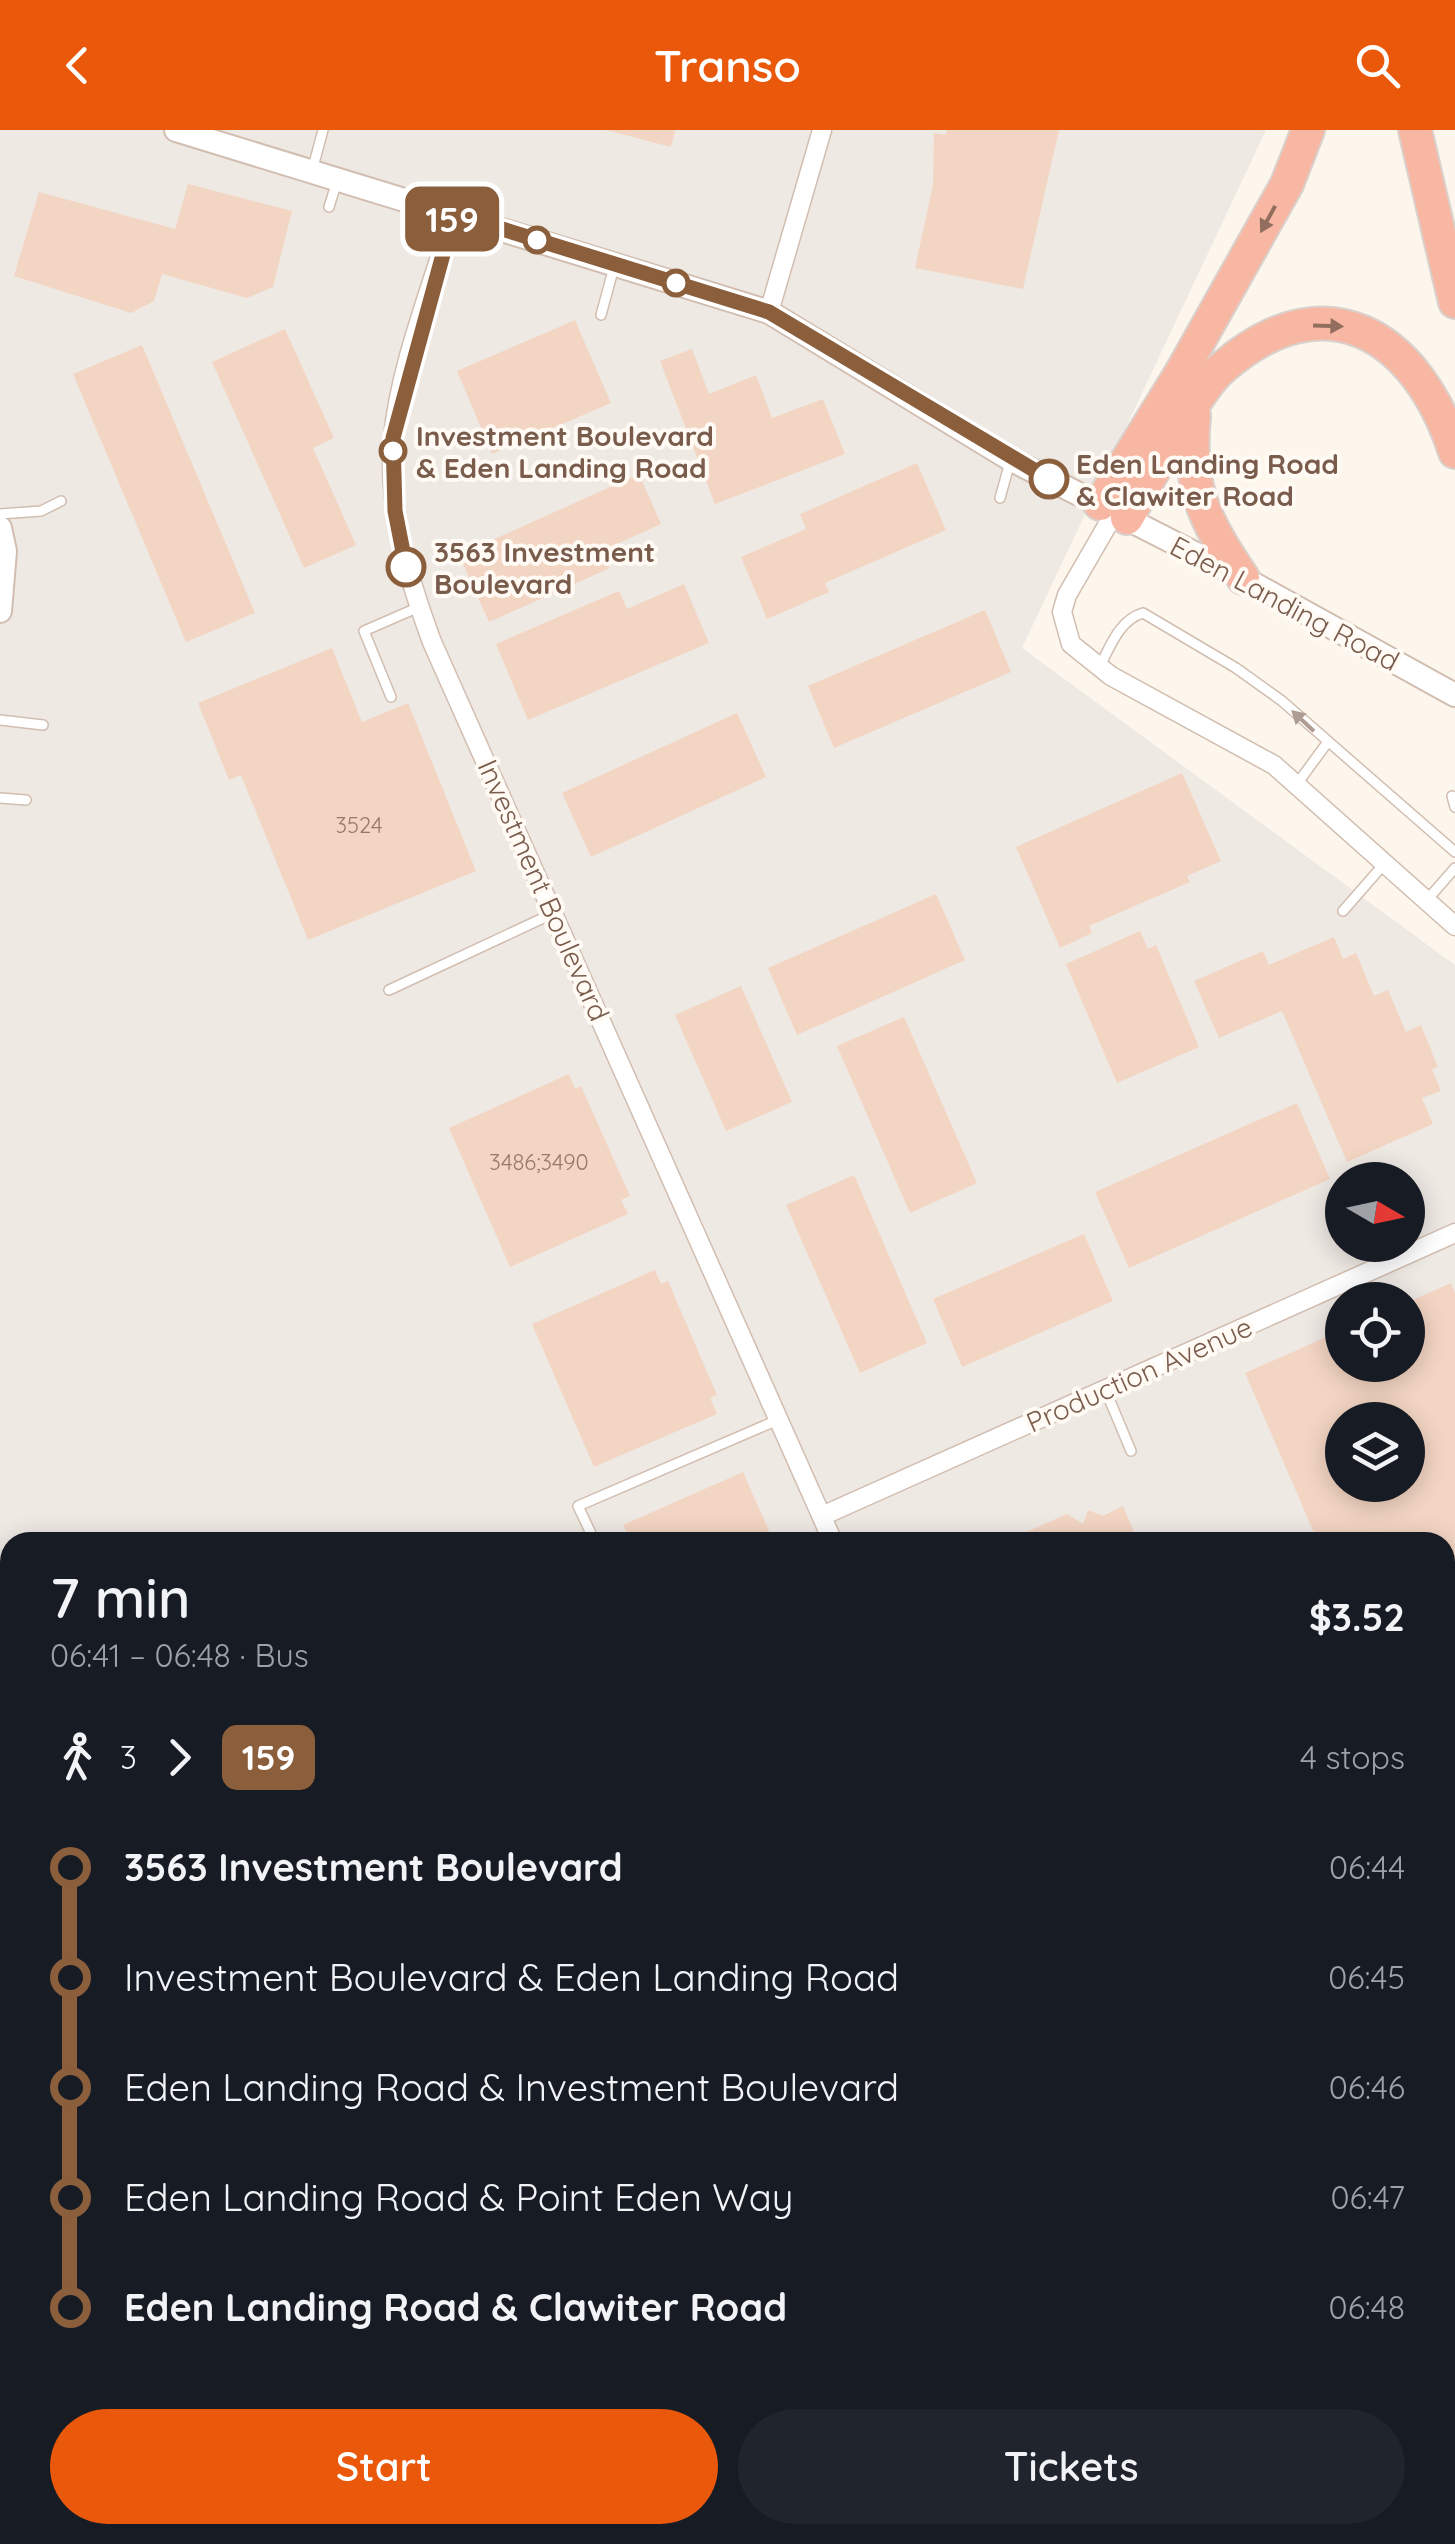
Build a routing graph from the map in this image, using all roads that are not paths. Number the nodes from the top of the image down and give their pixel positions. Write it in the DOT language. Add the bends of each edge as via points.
graph roads {
  1 [pos="176,130"];
  2 [pos="323,130"];
  3 [pos="822,130"];
  4 [pos="1308,130"];
  5 [pos="1415,130"];
  6 [pos="312,171"];
  7 [pos="338,179"];
  8 [pos="329,206"];
  9 [pos="454,214"];
  10 [pos="615,264"];
  11 [pos="1455,302"];
  12 [pos="769,312"];
  13 [pos="601,315"];
  14 [pos="1195,407"];
  15 [pos="1455,452"];
  16 [pos="1010,459"];
  17 [pos="1000,498"];
  18 [pos="62,501"];
  19 [pos="1114,511"];
  20 [pos="0,514"];
  21 [pos="0,528"];
  22 [pos="1242,578"];
  23 [pos="419,607"];
  24 [pos="0,612"];
  25 [pos="1099,668"];
  26 [pos="1453,694"];
  27 [pos="391,697"];
  28 [pos="0,720"];
  29 [pos="43,725"];
  30 [pos="1327,743"];
  31 [pos="1297,784"];
  32 [pos="0,798"];
  33 [pos="26,800"];
  34 [pos="1455,852"];
  35 [pos="1385,862"];
  36 [pos="1455,868"];
  37 [pos="1427,900"];
  38 [pos="1343,911"];
  39 [pos="554,913"];
  40 [pos="1455,926"];
  41 [pos="389,990"];
  42 [pos="1455,1233"];
  43 [pos="1105,1389"];
  44 [pos="780,1419"];
  45 [pos="1132,1451"];
  46 [pos="822,1516"];
  47 [pos="590,1532"];
  48 [pos="829,1532"];
  1 -- 6 [label="street, Eden Landing Road"];
  2 -- 6 [label="lane"];
  3 -- 12 [label="street"];
  4 -- 19 [label="highway, one-way" via="1287,184"];
  5 -- 11 [label="highway"];
  6 -- 7 [label="street, Eden Landing Road"];
  7 -- 8 [label="lane"];
  7 -- 9 [label="street, Eden Landing Road"];
  9 -- 10 [label="street, Eden Landing Road"];
  9 -- 23 [label="street, Investment Boulevard" via="393,438 395,511"];
  10 -- 12 [label="street, Eden Landing Road"];
  10 -- 13 [label="lane"];
  12 -- 16 [label="street, Eden Landing Road"];
  14 -- 15 [label="highway, one-way" via="1218,372 1244,352 1295,327 1330,323 1380,338 1406,362"];
  14 -- 19 [label="highway"];
  14 -- 22 [label="highway" via="1190,458 1200,505"];
  16 -- 17 [label="lane"];
  16 -- 19 [label="street, Eden Landing Road"];
  18 -- 20 [label="lane"];
  19 -- 22 [label="street, Eden Landing Road"];
  19 -- 25 [label="street" via="1062,612 1071,644"];
  21 -- 24 [label="street"];
  22 -- 26 [label="street, Eden Landing Road"];
  23 -- 27 [label="lane" via="364,631"];
  23 -- 39 [label="street, Investment Boulevard"];
  30 -- 25 [label="lane, one-way" via="1236,668 1143,613 1131,616"];
  25 -- 31 [label="street"];
  28 -- 29 [label="lane"];
  30 -- 31 [label="lane"];
  30 -- 34 [label="lane"];
  31 -- 35 [label="street"];
  32 -- 33 [label="lane"];
  35 -- 37 [label="street"];
  35 -- 38 [label="lane"];
  36 -- 37 [label="lane"];
  37 -- 40 [label="street"];
  39 -- 41 [label="lane"];
  39 -- 44 [label="street, Investment Boulevard"];
  42 -- 43 [label="street, Production Avenue"];
  43 -- 45 [label="lane"];
  43 -- 46 [label="street, Production Avenue"];
  44 -- 46 [label="street, Investment Boulevard"];
  44 -- 47 [label="lane" via="578,1506"];
  46 -- 48 [label="street, Investment Boulevard"];
}
